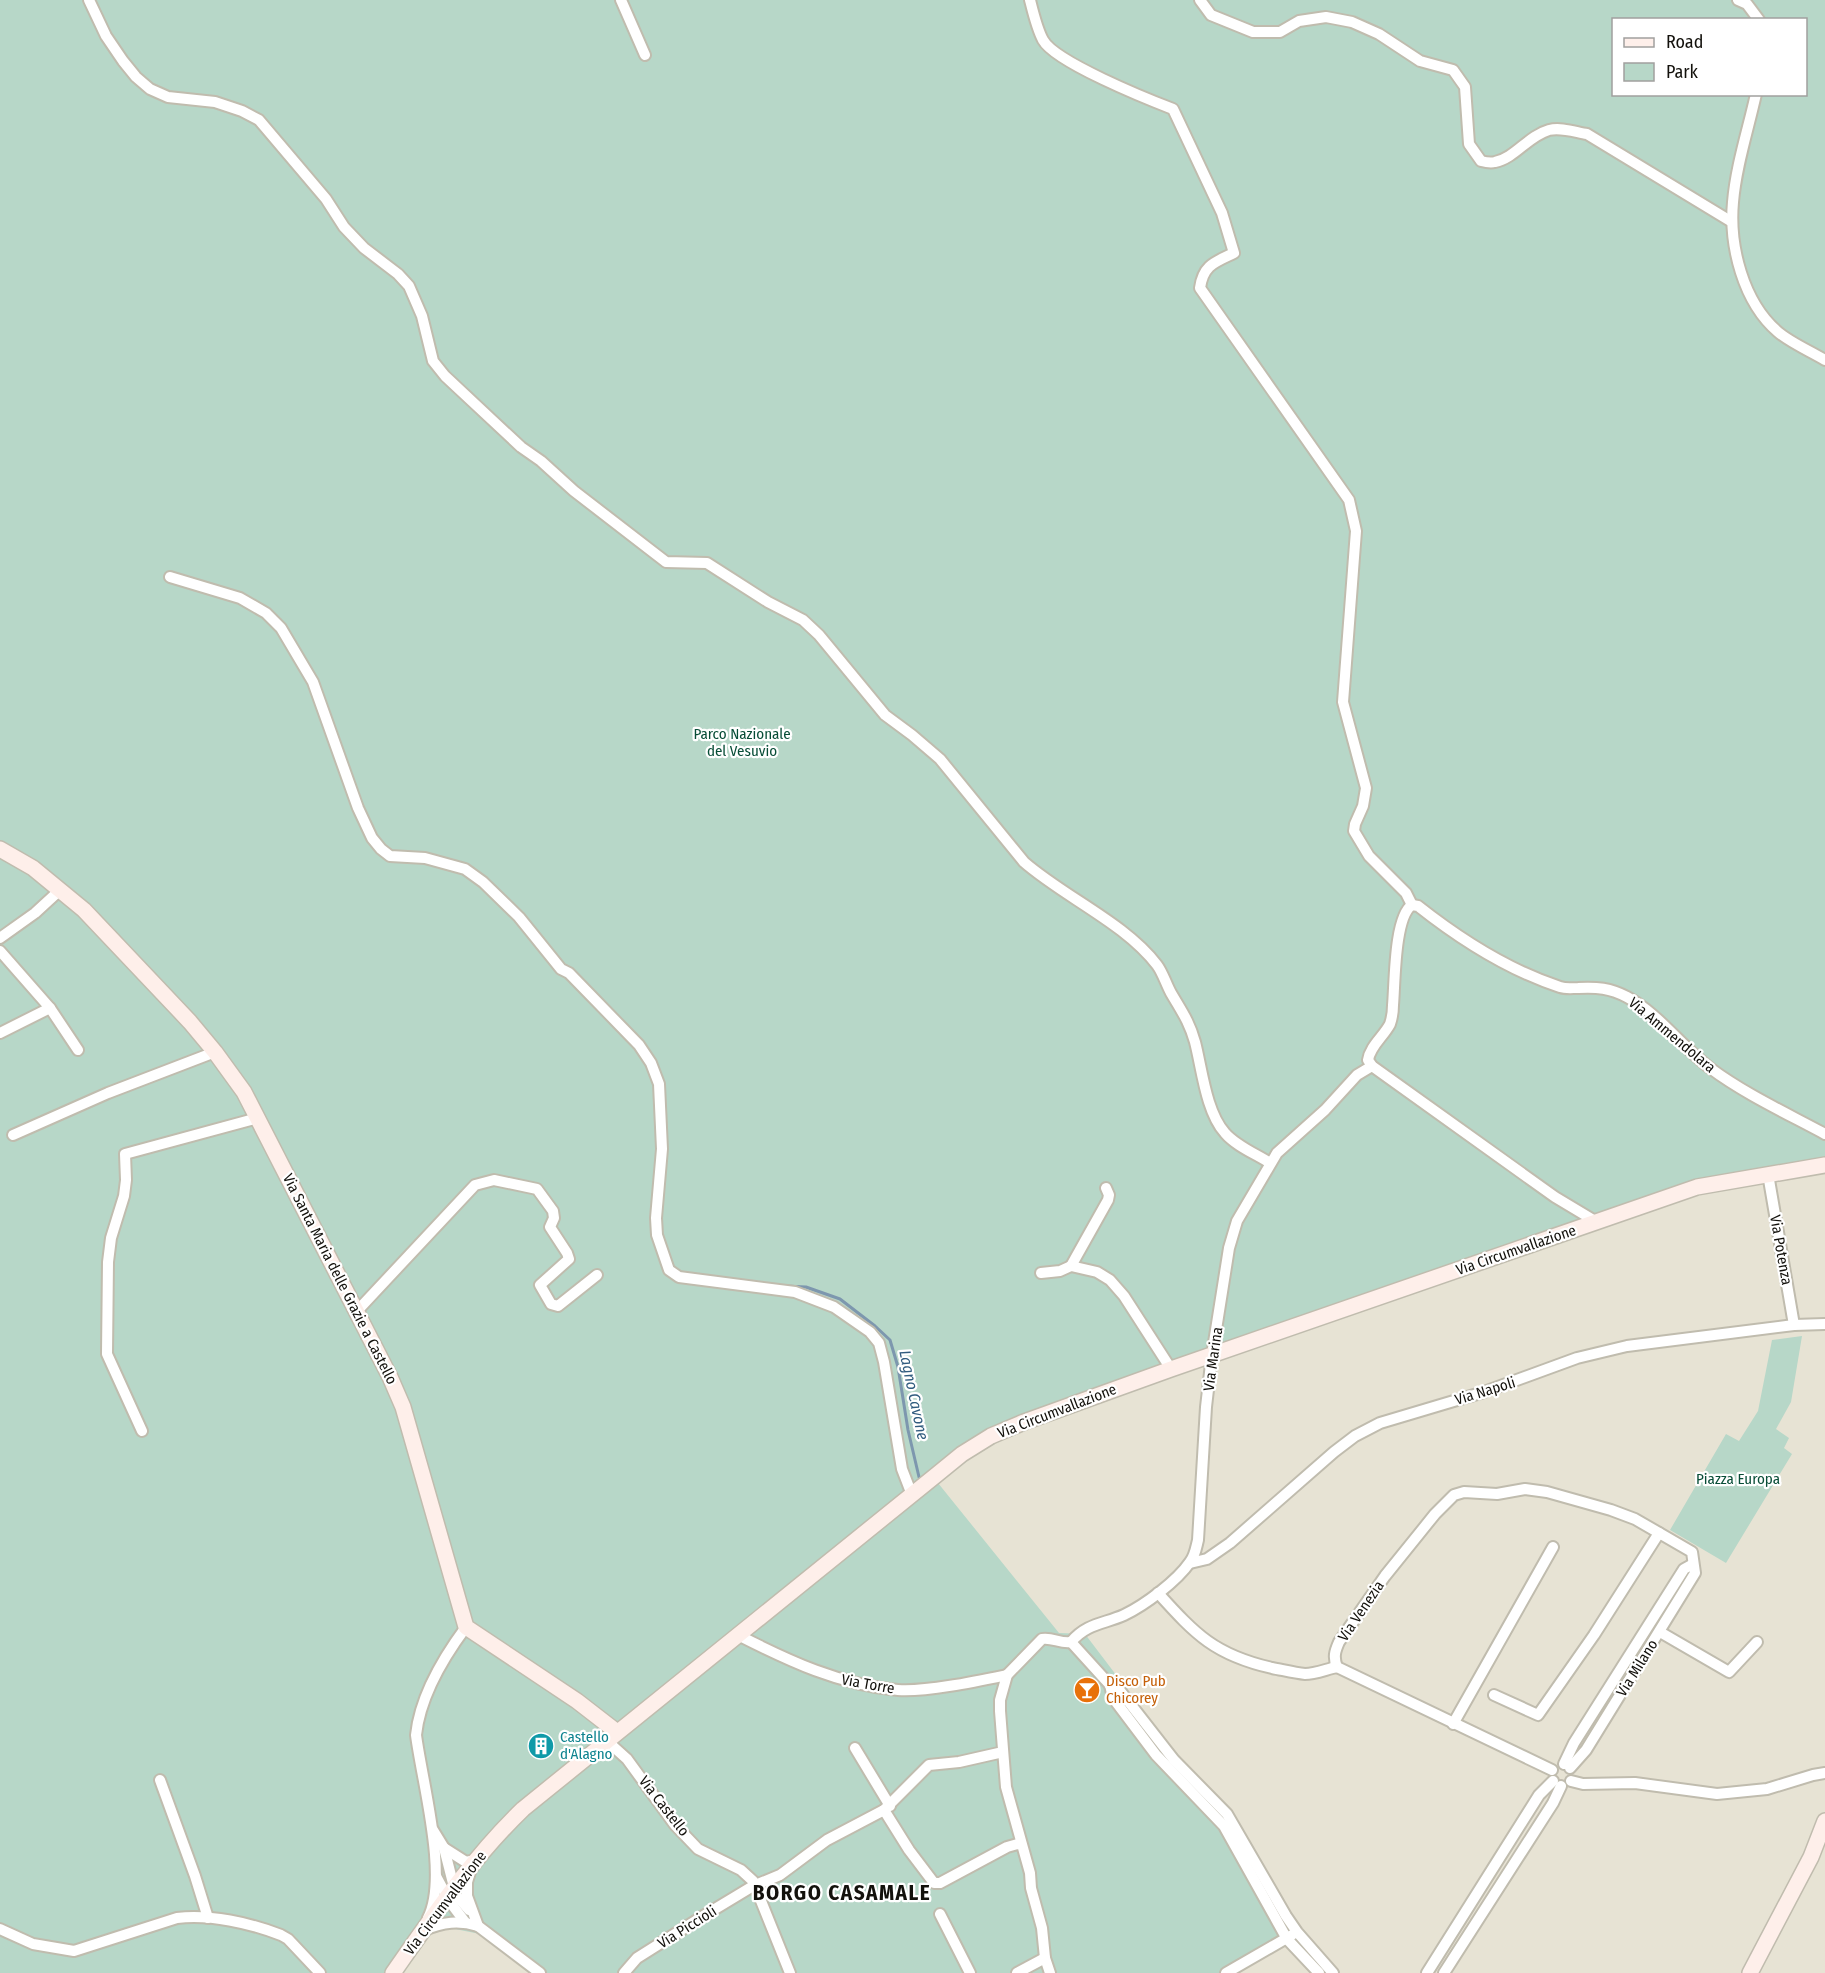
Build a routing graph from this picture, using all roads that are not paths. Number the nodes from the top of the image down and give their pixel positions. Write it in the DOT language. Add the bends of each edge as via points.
graph roads {
  1 [pos="89,0"];
  2 [pos="621,0"];
  3 [pos="1030,0"];
  4 [pos="1200,0"];
  5 [pos="1738,0"];
  6 [pos="1758,18"];
  7 [pos="645,56"];
  8 [pos="1755,96"];
  9 [pos="1732,222"];
  10 [pos="1825,360"];
  11 [pos="170,577"];
  12 [pos="0,849"];
  13 [pos="60,890"];
  14 [pos="1412,905"];
  15 [pos="0,938"];
  16 [pos="0,951"];
  17 [pos="50,1008"];
  18 [pos="0,1034"];
  19 [pos="78,1050"];
  20 [pos="215,1052"];
  21 [pos="1372,1066"];
  22 [pos="258,1118"];
  23 [pos="1825,1134"];
  24 [pos="13,1135"];
  25 [pos="1270,1163"];
  26 [pos="1825,1165"];
  27 [pos="1768,1174"];
  28 [pos="1106,1188"];
  29 [pos="1595,1221"];
  30 [pos="1071,1266"];
  31 [pos="1041,1273"];
  32 [pos="597,1275"];
  33 [pos="357,1311"];
  34 [pos="1825,1324"];
  35 [pos="1794,1325"];
  36 [pos="1212,1355"];
  37 [pos="1171,1369"];
  38 [pos="142,1431"];
  39 [pos="916,1491"];
  40 [pos="1659,1533"];
  41 [pos="1552,1547"];
  42 [pos="1190,1563"];
  43 [pos="1693,1564"];
  44 [pos="1158,1593"];
  45 [pos="466,1627"];
  46 [pos="1660,1632"];
  47 [pos="738,1635"];
  48 [pos="1071,1642"];
  49 [pos="1757,1642"];
  50 [pos="1337,1667"];
  51 [pos="1007,1675"];
  52 [pos="1494,1695"];
  53 [pos="1454,1724"];
  54 [pos="612,1736"];
  55 [pos="855,1748"];
  56 [pos="1003,1752"];
  57 [pos="1567,1766"];
  58 [pos="1825,1773"];
  59 [pos="1559,1779"];
  60 [pos="160,1780"];
  61 [pos="887,1808"];
  62 [pos="1825,1821"];
  63 [pos="431,1825"];
  64 [pos="1021,1843"];
  65 [pos="444,1848"];
  66 [pos="478,1857"];
  67 [pos="436,1876"];
  68 [pos="753,1886"];
  69 [pos="450,1891"];
  70 [pos="472,1912"];
  71 [pos="940,1914"];
  72 [pos="208,1918"];
  73 [pos="465,1922"];
  74 [pos="478,1926"];
  75 [pos="0,1929"];
  76 [pos="421,1934"];
  77 [pos="1292,1935"];
  78 [pos="1045,1958"];
  79 [pos="320,1973"];
  80 [pos="393,1973"];
  81 [pos="540,1973"];
  82 [pos="624,1973"];
  83 [pos="790,1973"];
  84 [pos="970,1973"];
  85 [pos="1017,1973"];
  86 [pos="1050,1973"];
  87 [pos="1226,1973"];
  88 [pos="1319,1973"];
  89 [pos="1333,1973"];
  90 [pos="1427,1973"];
  91 [pos="1444,1973"];
  92 [pos="1750,1973"];
  1 -- 25 [label="street" via="123,61 150,89 168,97 215,102 259,120 326,199 344,227 409,286 422,316 433,361 521,447 666,562 707,563 803,620 885,715 940,759 1024,862 1135,942 1157,966 1185,1014 1206,1090 1224,1132"];
  2 -- 7 [label="street"];
  3 -- 14 [label="street" via="1044,41 1061,57 1173,109 1222,213 1234,253 1211,264 1201,274 1200,288 1349,500 1356,531 1342,702 1366,788 1354,831 1369,856 1406,893"];
  4 -- 9 [label="street" via="1211,15 1253,32 1280,32 1299,21 1326,17 1352,22 1420,61 1454,70 1465,87 1469,144 1481,161 1495,162 1550,130 1587,134"];
  5 -- 6 [label="street" via="1747,4"];
  8 -- 9 [label="street" via="1737,174"];
  9 -- 10 [label="street" via="1740,269 1757,308 1778,332"];
  11 -- 39 [label="street" via="240,598 281,627 313,682 358,808 381,849 390,856 425,858 465,869 483,882 519,917 561,969 639,1045 659,1084 662,1149 656,1218 657,1235 669,1270 679,1277 795,1292 834,1307 870,1332 879,1343 902,1469"];
  12 -- 13 [label="main road, Via Santa Maria delle Grazie a Castello"];
  13 -- 15 [label="street"];
  13 -- 20 [label="main road, Via Santa Maria delle Grazie a Castello" via="84,910"];
  14 -- 21 [label="street" via="1406,908 1402,924 1390,1022 1370,1053 1368,1060"];
  14 -- 23 [label="street, Via Ammendolara" via="1467,942 1520,970 1563,988 1612,989 1652,1014 1711,1068"];
  16 -- 17 [label="street"];
  17 -- 18 [label="street"];
  17 -- 19 [label="street"];
  20 -- 22 [label="main road, Via Santa Maria delle Grazie a Castello"];
  20 -- 24 [label="street"];
  21 -- 25 [label="street" via="1294,1136"];
  21 -- 29 [label="street" via="1555,1197"];
  22 -- 33 [label="main road, Via Santa Maria delle Grazie a Castello"];
  22 -- 38 [label="street" via="124,1154 124,1196 108,1262 107,1354"];
  25 -- 36 [label="street, Via Marina" via="1236,1221"];
  26 -- 27 [label="main road, Via Circumvallazione"];
  27 -- 29 [label="main road, Via Circumvallazione" via="1697,1187"];
  27 -- 35 [label="street, Via Potenza"];
  28 -- 30 [label="street" via="1108,1200"];
  29 -- 36 [label="main road, Via Circumvallazione"];
  30 -- 31 [label="street"];
  30 -- 37 [label="street" via="1097,1272 1110,1280"];
  32 -- 33 [label="street" via="558,1306 551,1304 540,1285 569,1259 550,1227 553,1211 537,1189 494,1180 475,1185"];
  33 -- 45 [label="main road, Via Santa Maria delle Grazie a Castello" via="403,1407"];
  34 -- 35 [label="street, Via Napoli"];
  35 -- 42 [label="street, Via Napoli" via="1577,1358 1484,1392 1380,1423 1334,1452 1230,1543 1206,1559"];
  36 -- 37 [label="main road, Via Circumvallazione"];
  36 -- 42 [label="street, Via Marina" via="1198,1540"];
  37 -- 39 [label="main road, Via Circumvallazione" via="991,1436"];
  39 -- 47 [label="main road, Via Circumvallazione"];
  40 -- 43 [label="street" via="1692,1552"];
  40 -- 50 [label="street, Via Venezia" via="1611,1510 1547,1492 1525,1489 1454,1495 1385,1576 1350,1626 1335,1653"];
  40 -- 52 [label="street" via="1538,1715"];
  41 -- 53 [label="street"];
  42 -- 44 [label="street"];
  43 -- 46 [label="street, Via Milano" via="1695,1573"];
  43 -- 57 [label="street, Via Milano" via="1684,1569 1574,1743"];
  44 -- 48 [label="street" via="1127,1614 1083,1629"];
  44 -- 50 [label="street" via="1202,1637 1236,1658 1305,1674"];
  45 -- 54 [label="main road" via="577,1701"];
  45 -- 63 [label="street" via="435,1679 418,1720 416,1735"];
  46 -- 49 [label="street" via="1729,1672"];
  46 -- 57 [label="street, Via Milano" via="1586,1750"];
  47 -- 51 [label="street, Via Torre" via="827,1676 899,1690"];
  47 -- 54 [label="main road, Via Circumvallazione"];
  48 -- 51 [label="street" via="1042,1639"];
  48 -- 77 [label="street" via="1110,1685 1113,1698 1156,1755 1224,1826"];
  50 -- 53 [label="street"];
  51 -- 56 [label="street" via="1000,1700"];
  53 -- 59 [label="street"];
  54 -- 66 [label="main road, Via Circumvallazione" via="523,1809"];
  54 -- 68 [label="street, Via Castello" via="675,1825 698,1849 741,1870"];
  55 -- 61 [label="street"];
  56 -- 61 [label="street, Via Piccioli" via="929,1765"];
  56 -- 64 [label="street" via="1006,1787"];
  57 -- 59 [label="street" via="1557,1765"];
  57 -- 59 [label="street" via="1573,1774"];
  58 -- 59 [label="street" via="1767,1789 1717,1794 1635,1783 1583,1784"];
  59 -- 90 [label="street" via="1539,1795"];
  59 -- 91 [label="street" via="1544,1816"];
  60 -- 72 [label="street"];
  61 -- 64 [label="street" via="909,1850 934,1883"];
  61 -- 68 [label="street, Via Piccioli" via="827,1840 780,1875"];
  62 -- 92 [label="main road" via="1811,1857"];
  63 -- 65 [label="street"];
  63 -- 67 [label="street"];
  64 -- 78 [label="street" via="1042,1928"];
  65 -- 66 [label="street" via="466,1862"];
  65 -- 69 [label="street"];
  66 -- 69 [label="main road, Via Circumvallazione"];
  66 -- 70 [label="street" via="467,1882"];
  67 -- 69 [label="street"];
  67 -- 76 [label="street" via="430,1913"];
  68 -- 82 [label="street, Via Piccioli" via="638,1958"];
  68 -- 83 [label="street"];
  69 -- 70 [label="street"];
  69 -- 73 [label="street"];
  69 -- 76 [label="main road, Via Circumvallazione"];
  70 -- 74 [label="street"];
  71 -- 84 [label="street"];
  72 -- 75 [label="street" via="177,1918 74,1951 33,1944"];
  72 -- 79 [label="street" via="281,1935"];
  73 -- 74 [label="street"];
  73 -- 76 [label="street" via="442,1923"];
  74 -- 81 [label="street"];
  76 -- 80 [label="main road, Via Circumvallazione"];
  77 -- 87 [label="street"];
  77 -- 88 [label="street"];
  77 -- 89 [label="street"];
  78 -- 85 [label="street"];
  78 -- 86 [label="street"];
}
